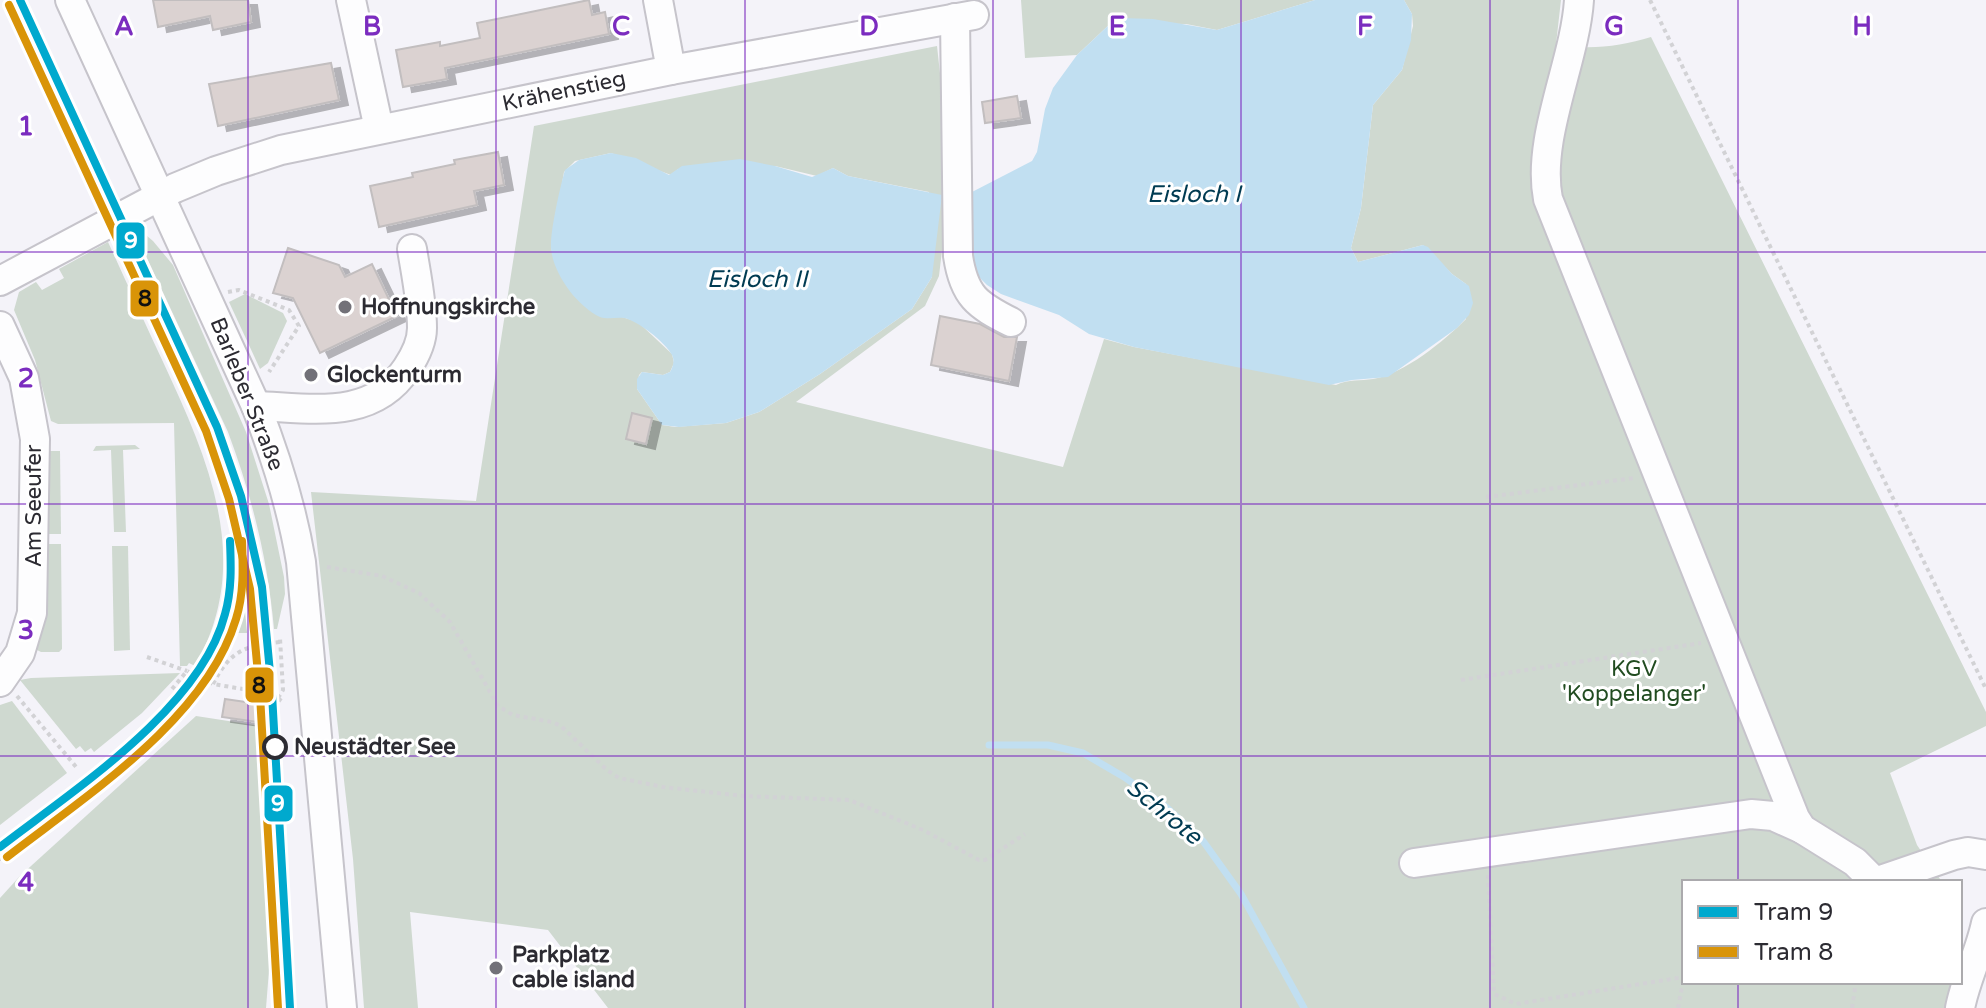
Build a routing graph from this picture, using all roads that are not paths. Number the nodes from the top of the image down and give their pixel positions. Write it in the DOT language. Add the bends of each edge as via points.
graph roads {
  1 [pos="70,0"];
  2 [pos="351,0"];
  3 [pos="658,0"];
  4 [pos="1579,0"];
  5 [pos="671,70"];
  6 [pos="379,129"];
  7 [pos="160,195"];
  8 [pos="412,249"];
  9 [pos="0,281"];
  10 [pos="1011,322"];
  11 [pos="0,326"];
  12 [pos="256,406"];
  13 [pos="2,681"];
  14 [pos="1802,829"];
  15 [pos="1986,855"];
  16 [pos="1414,863"];
  17 [pos="1873,880"];
  18 [pos="1881,880"];
  19 [pos="1985,935"];
  20 [pos="342,1008"];
  21 [pos="1960,1008"];
  1 -- 7 [label="street, Barleber Straße"];
  2 -- 6 [label="street"];
  3 -- 5 [label="street"];
  4 -- 14 [label="street" via="1549,146 1546,191"];
  5 -- 6 [label="street, Krähenstieg"];
  5 -- 10 [label="street, Krähenstieg" via="965,16 958,256 973,298"];
  6 -- 7 [label="street, Krähenstieg" via="281,150"];
  7 -- 9 [label="street, Krähenstieg"];
  7 -- 12 [label="street, Barleber Straße"];
  8 -- 12 [label="street" via="422,330 397,381 376,399 348,406"];
  11 -- 13 [label="street, Am Seeufer" via="24,378 35,439 32,613 24,644"];
  12 -- 20 [label="street, Barleber Straße" via="279,469 301,562"];
  14 -- 16 [label="street" via="1773,816 1751,814"];
  14 -- 17 [label="street" via="1855,862"];
  15 -- 18 [label="street" via="1961,853"];
  19 -- 21 [label="street"];
}
